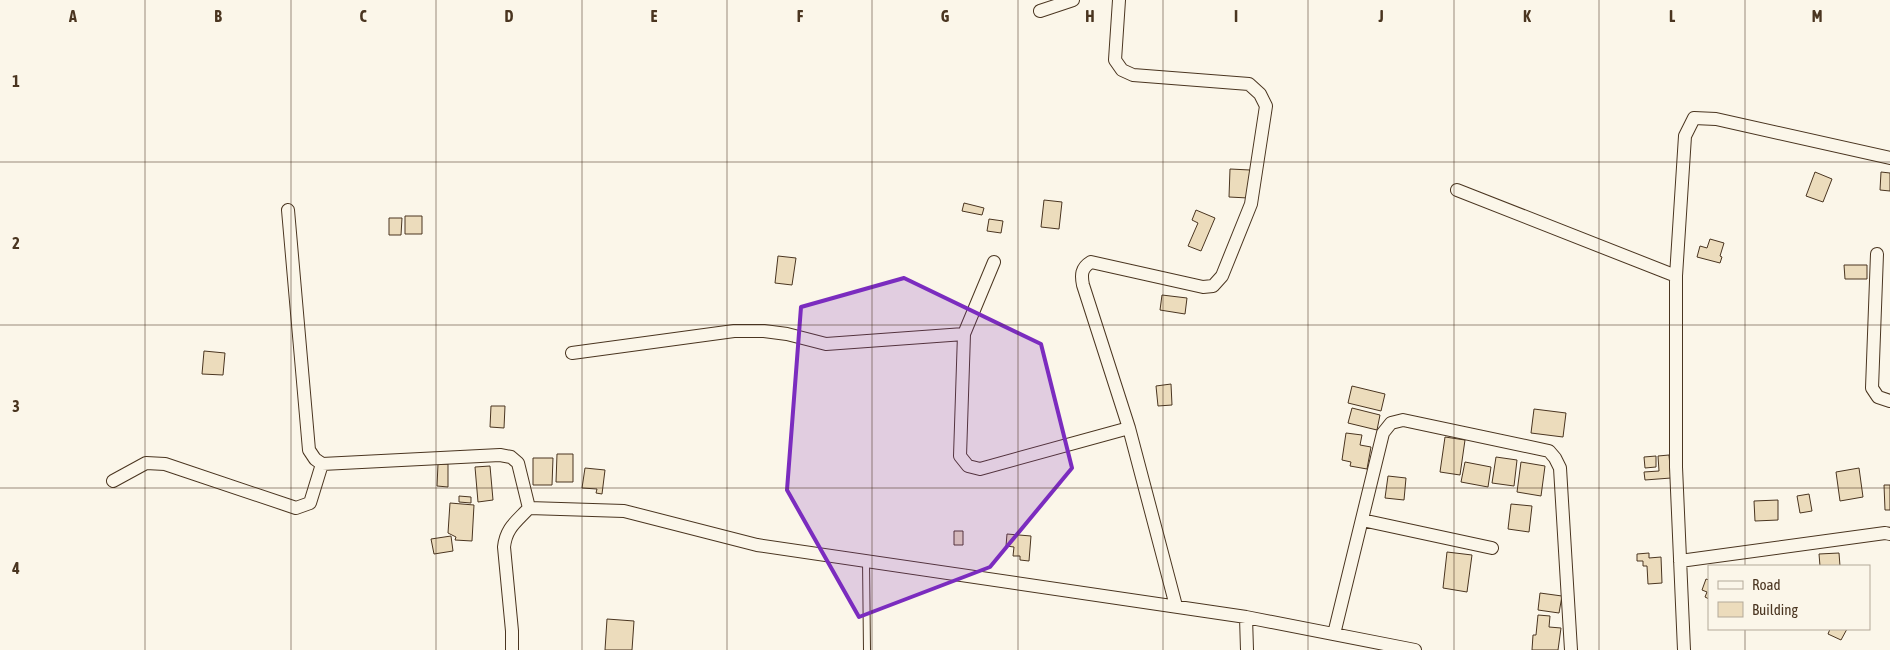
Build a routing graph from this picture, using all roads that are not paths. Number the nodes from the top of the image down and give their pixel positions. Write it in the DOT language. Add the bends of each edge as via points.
graph roads {
  1 [pos="1073,0"];
  2 [pos="1119,0"];
  3 [pos="1040,11"];
  4 [pos="1890,158"];
  5 [pos="1458,190"];
  6 [pos="288,210"];
  7 [pos="1876,254"];
  8 [pos="994,262"];
  9 [pos="1676,276"];
  10 [pos="964,334"];
  11 [pos="572,353"];
  12 [pos="1890,401"];
  13 [pos="1129,428"];
  14 [pos="322,464"];
  15 [pos="113,481"];
  16 [pos="528,508"];
  17 [pos="1362,520"];
  18 [pos="1890,534"];
  19 [pos="1492,548"];
  20 [pos="866,560"];
  21 [pos="1680,561"];
  22 [pos="1176,606"];
  23 [pos="1246,617"];
  24 [pos="1334,634"];
  25 [pos="512,650"];
  26 [pos="866,650"];
  27 [pos="1247,650"];
  28 [pos="1412,650"];
  29 [pos="1571,650"];
  30 [pos="1684,650"];
  1 -- 3 [label="street"];
  2 -- 13 [label="street" via="1115,60 1122,70 1133,75 1249,84 1260,94 1266,106 1251,204 1222,276 1214,286 1203,287 1090,262 1082,270 1083,285"];
  4 -- 9 [label="street" via="1716,119 1694,118 1685,136"];
  5 -- 9 [label="street"];
  6 -- 14 [label="street" via="309,450"];
  7 -- 12 [label="street" via="1872,388 1878,397"];
  8 -- 10 [label="street"];
  9 -- 21 [label="street" via="1676,467"];
  10 -- 11 [label="street" via="826,344 788,334 734,331"];
  10 -- 13 [label="street" via="960,456 968,466 980,469"];
  13 -- 22 [label="street"];
  14 -- 15 [label="street" via="310,503 296,508 165,464 146,463"];
  14 -- 16 [label="street" via="511,457 518,463"];
  16 -- 20 [label="street" via="624,510 756,545"];
  16 -- 25 [label="street" via="508,529 505,538"];
  17 -- 19 [label="street"];
  17 -- 24 [label="street"];
  17 -- 29 [label="street" via="1383,432 1391,423 1403,420 1549,450 1560,468"];
  18 -- 21 [label="street"];
  20 -- 22 [label="street"];
  20 -- 26 [label="lane"];
  21 -- 30 [label="street"];
  22 -- 23 [label="street"];
  23 -- 24 [label="street"];
  23 -- 27 [label="street"];
  24 -- 28 [label="street"];
}
